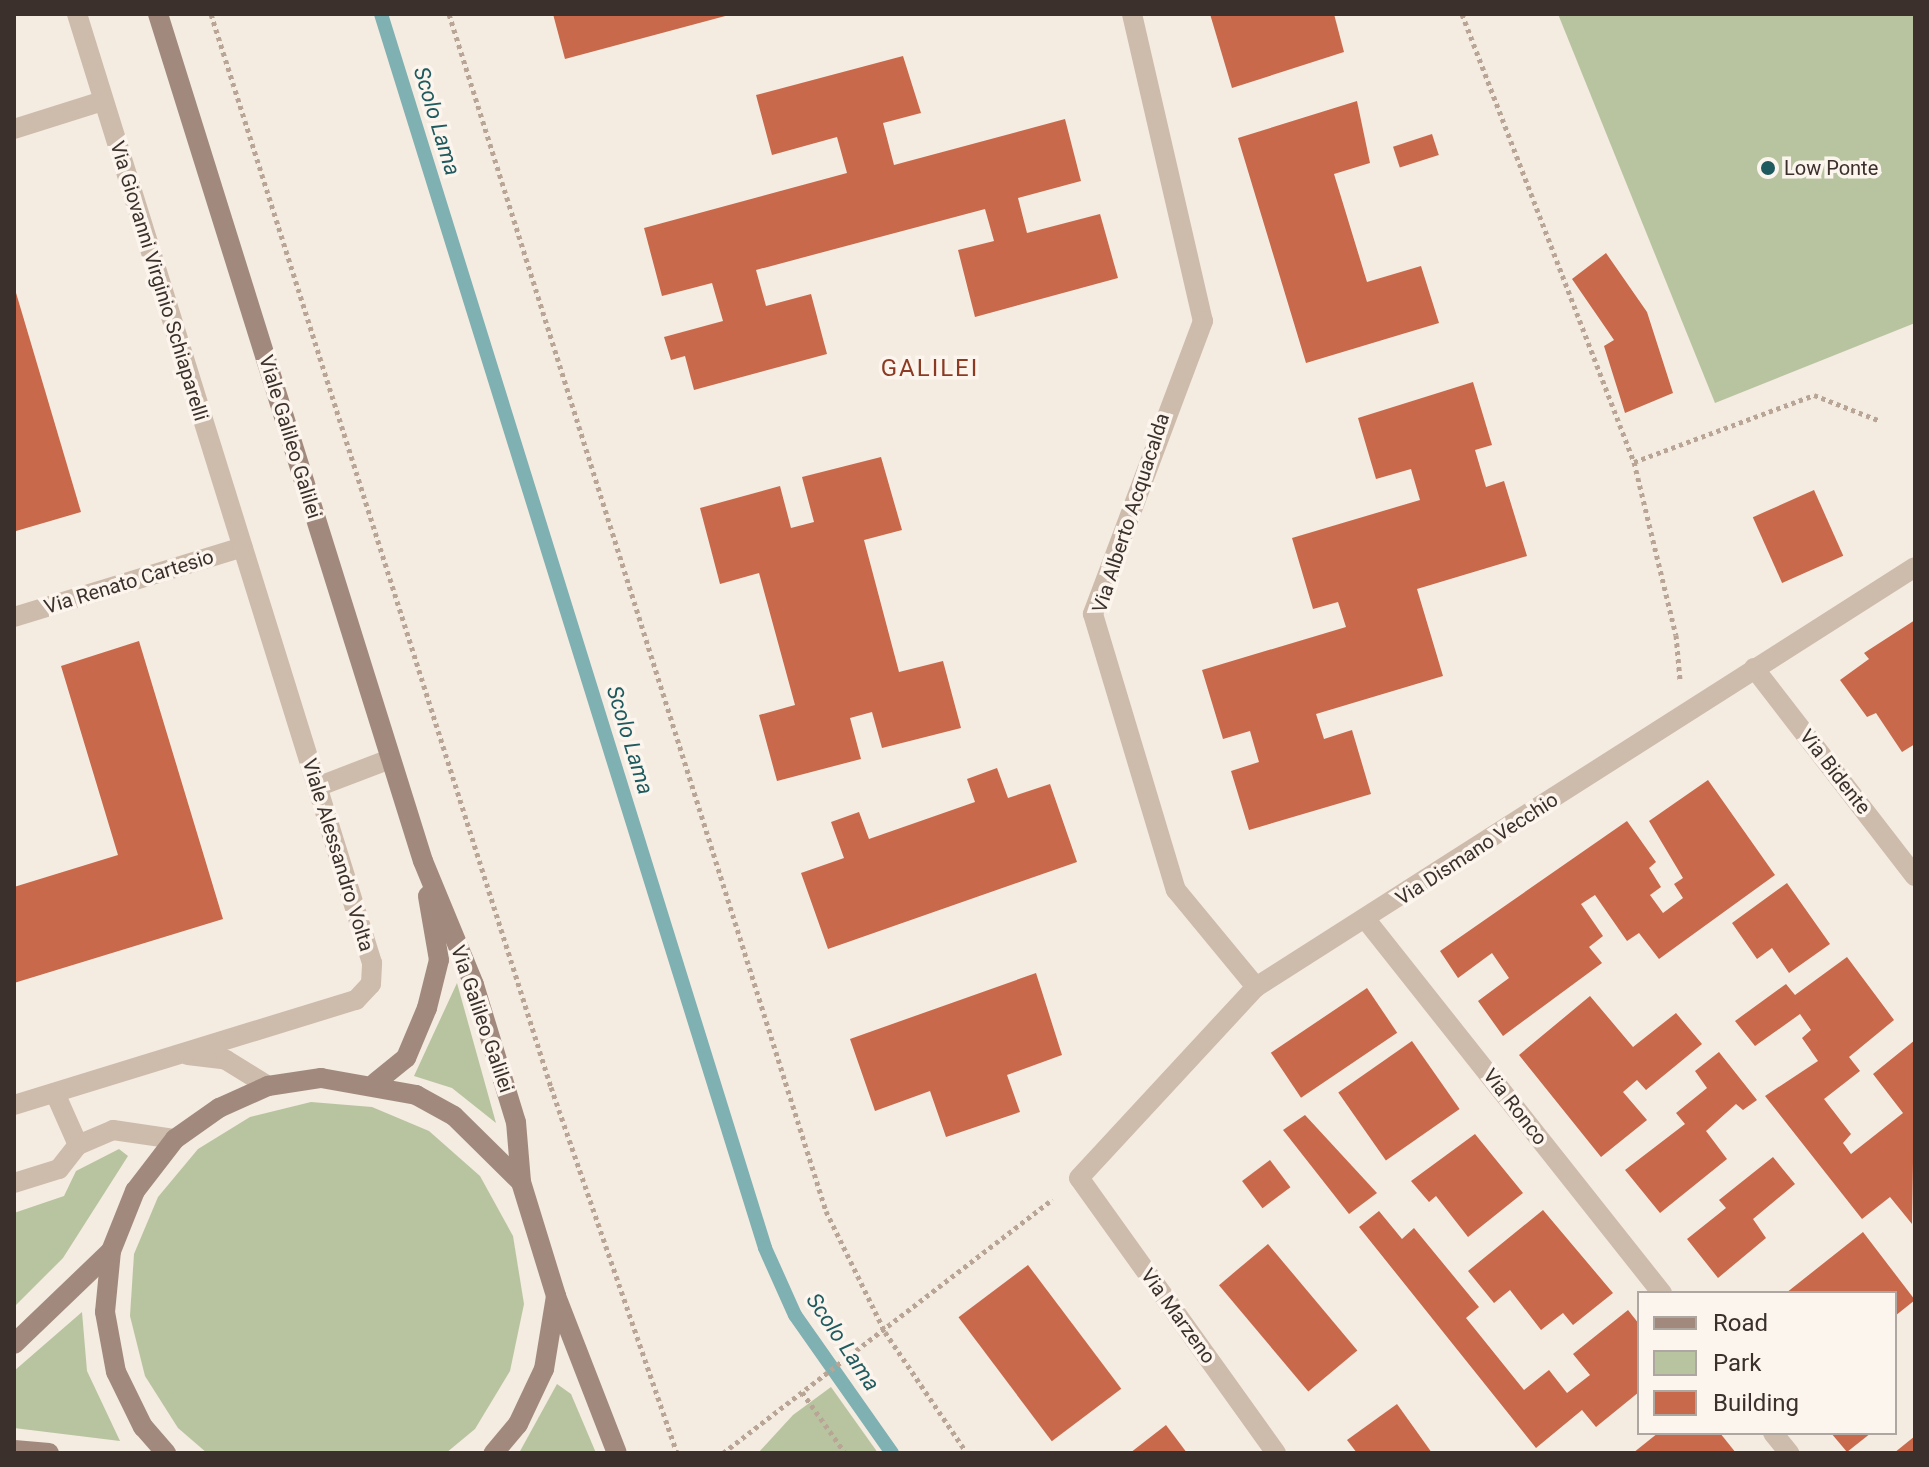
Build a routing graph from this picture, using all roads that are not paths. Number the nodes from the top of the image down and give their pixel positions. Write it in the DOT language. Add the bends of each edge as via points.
graph roads {
  1 [pos="77,14"];
  2 [pos="158,14"];
  3 [pos="1132,14"];
  4 [pos="103,101"];
  5 [pos="14,129"];
  6 [pos="243,547"];
  7 [pos="1915,567"];
  8 [pos="14,617"];
  9 [pos="1754,668"];
  10 [pos="390,759"];
  11 [pos="317,787"];
  12 [pos="423,861"];
  13 [pos="1915,876"];
  14 [pos="1367,921"];
  15 [pos="1256,987"];
  16 [pos="181,1054"];
  17 [pos="375,1083"];
  18 [pos="268,1086"];
  19 [pos="55,1093"];
  20 [pos="14,1105"];
  21 [pos="175,1139"];
  22 [pos="78,1145"];
  23 [pos="1079,1178"];
  24 [pos="521,1182"];
  25 [pos="14,1183"];
  26 [pos="111,1251"];
  27 [pos="1660,1291"];
  28 [pos="556,1296"];
  29 [pos="14,1344"];
  30 [pos="1775,1435"];
  31 [pos="14,1450"];
  32 [pos="49,1453"];
  33 [pos="166,1453"];
  34 [pos="494,1453"];
  35 [pos="617,1453"];
  36 [pos="1276,1453"];
  37 [pos="1789,1453"];
  1 -- 4 [label="street, Via Giovanni Virginio Schiaparelli"];
  2 -- 10 [label="street, Viale Galileo Galilei"];
  3 -- 15 [label="street, Via Alberto Acquacalda" via="1203,321 1093,614 1176,890"];
  4 -- 5 [label="street"];
  4 -- 6 [label="street, Via Giovanni Virginio Schiaparelli"];
  6 -- 8 [label="street, Via Renato Cartesio"];
  6 -- 11 [label="street, Viale Alessandro Volta"];
  7 -- 9 [label="street, Via Dismano Vecchio"];
  9 -- 13 [label="street, Via Bidente"];
  9 -- 14 [label="street, Via Dismano Vecchio"];
  10 -- 11 [label="street"];
  10 -- 12 [label="street, Viale Galileo Galilei"];
  11 -- 16 [label="street, Viale Alessandro Volta" via="372,963 371,984 356,1000"];
  12 -- 17 [label="street" via="439,960 406,1058"];
  12 -- 24 [label="street, Via Galileo Galilei" via="507,1092"];
  14 -- 15 [label="street, Via Dismano Vecchio"];
  14 -- 27 [label="street, Via Ronco"];
  15 -- 23 [label="street, Via Dismano Vecchio"];
  16 -- 18 [label="street" via="226,1060"];
  16 -- 19 [label="street, Viale Alessandro Volta"];
  17 -- 18 [label="street" via="321,1078"];
  17 -- 24 [label="street" via="454,1116"];
  18 -- 21 [label="street" via="219,1108"];
  19 -- 20 [label="street, Viale Alessandro Volta"];
  19 -- 22 [label="street"];
  21 -- 22 [label="street" via="113,1130"];
  21 -- 26 [label="street" via="135,1191"];
  22 -- 25 [label="street" via="59,1169"];
  23 -- 36 [label="street, Via Marzeno"];
  24 -- 28 [label="street, Via Galileo Galilei"];
  26 -- 29 [label="street"];
  26 -- 33 [label="street" via="105,1312 116,1372 143,1427"];
  28 -- 34 [label="street" via="544,1369 518,1424"];
  28 -- 35 [label="street"];
  30 -- 37 [label="street"];
  31 -- 32 [label="street"];
}
